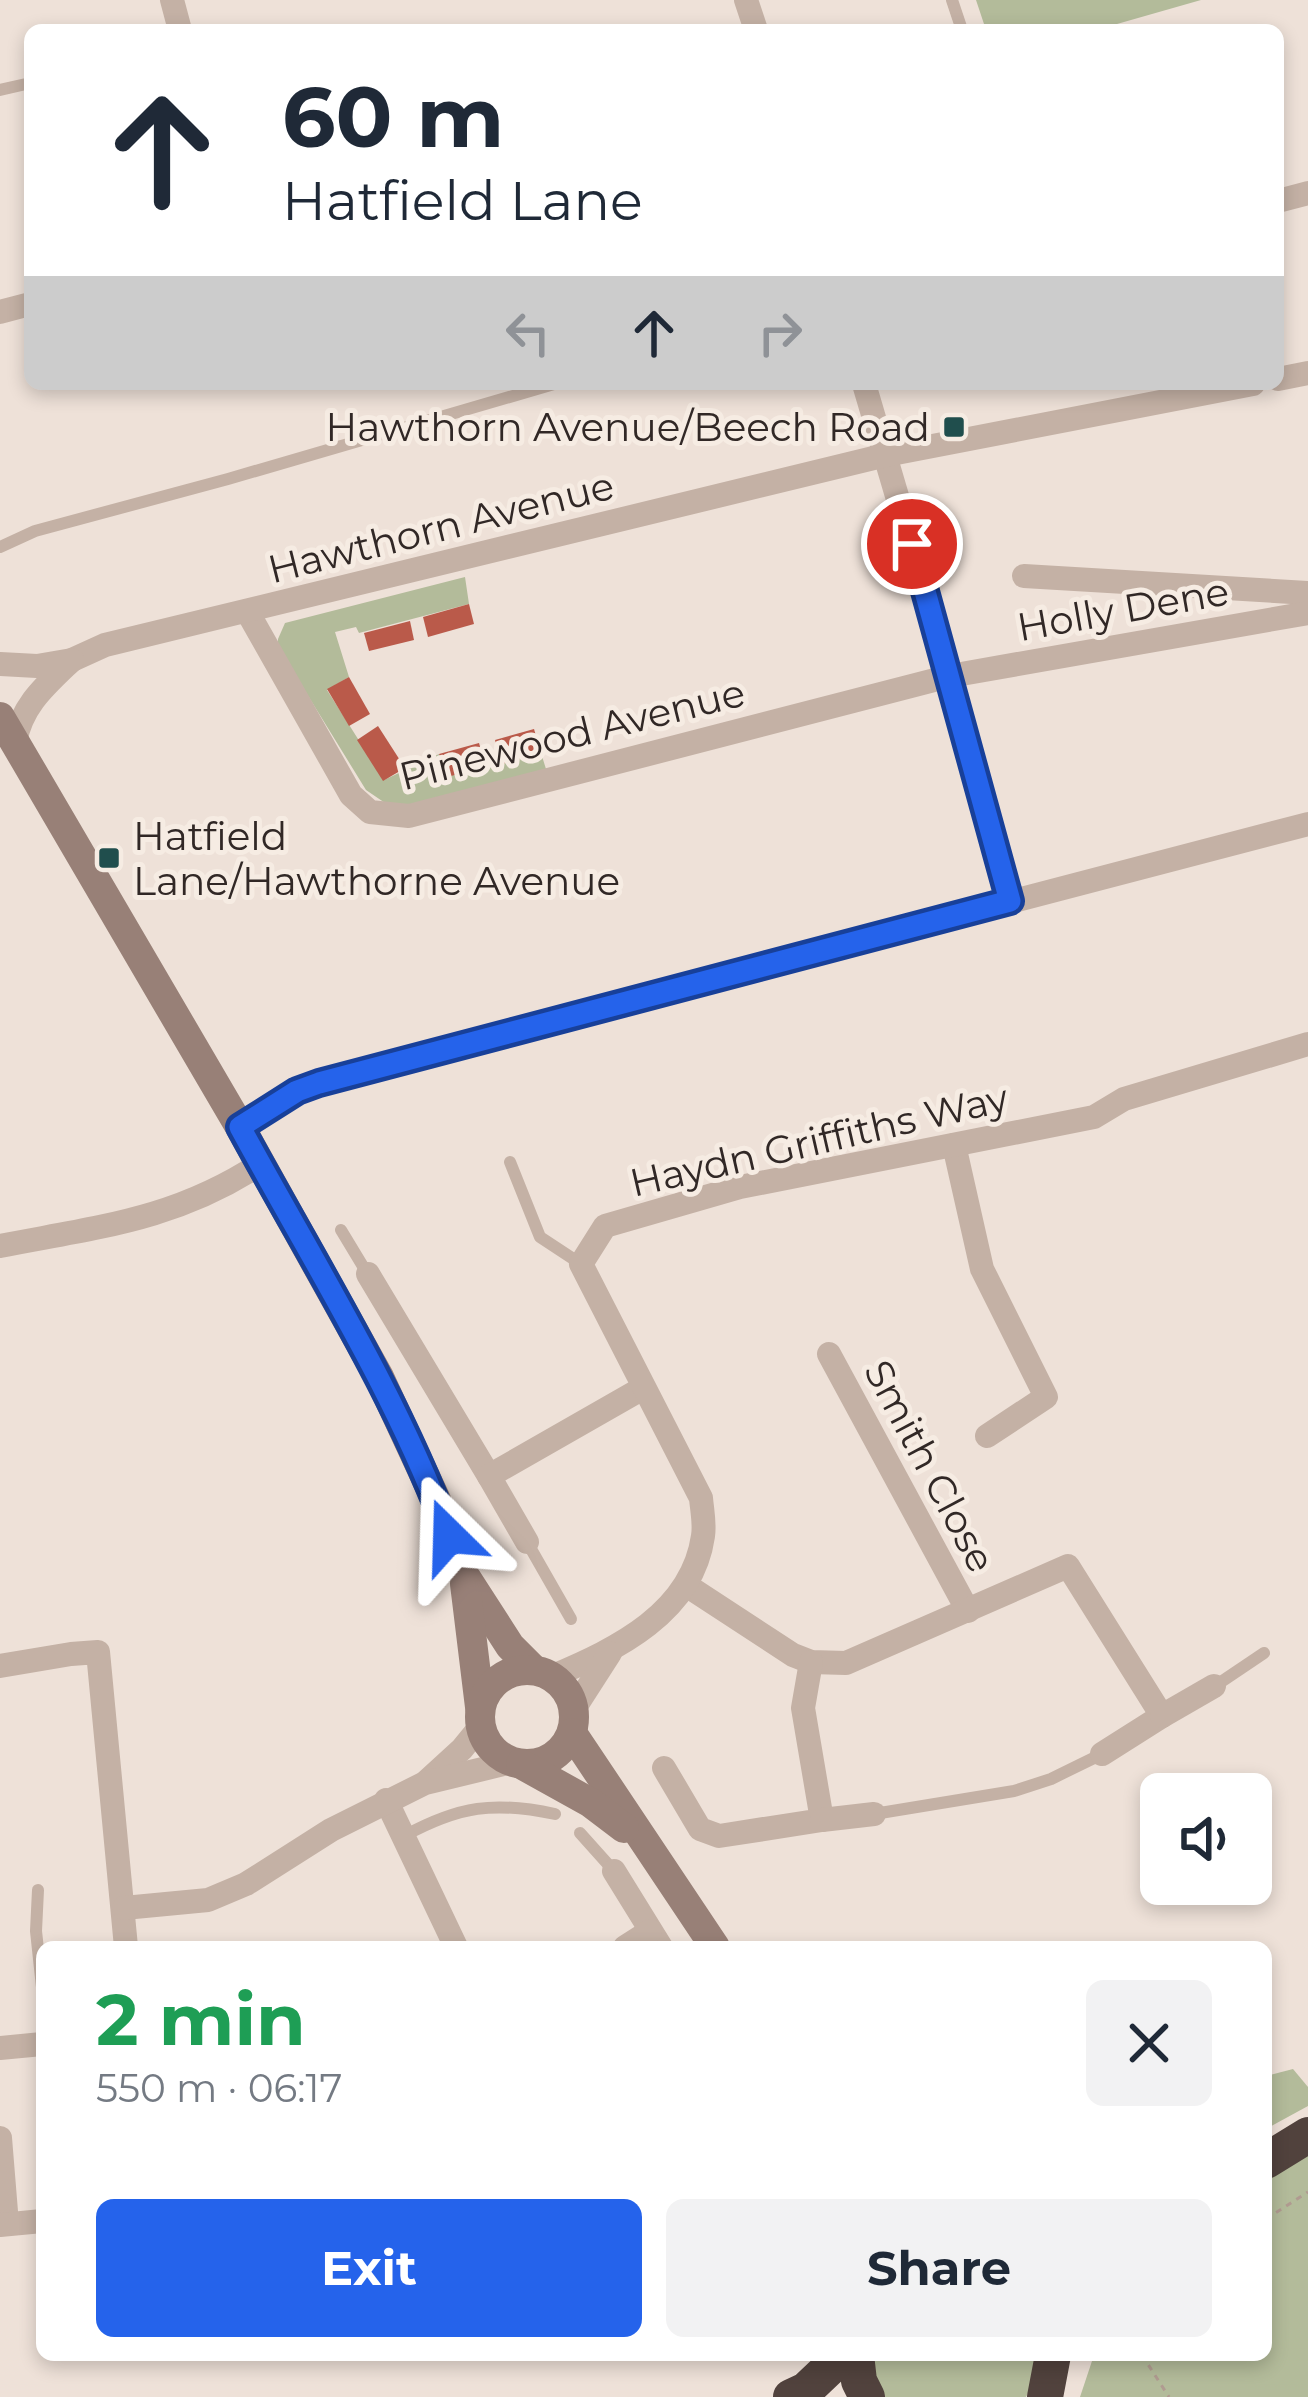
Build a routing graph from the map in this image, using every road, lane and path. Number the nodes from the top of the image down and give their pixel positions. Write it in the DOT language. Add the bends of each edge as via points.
graph roads {
  1 [pos="533,390"];
  2 [pos="867,390"];
  3 [pos="1222,390"];
  4 [pos="886,455"];
  5 [pos="0,547"];
  6 [pos="1024,576"];
  7 [pos="1308,592"];
  8 [pos="247,611"];
  9 [pos="1308,613"];
  10 [pos="71,660"];
  11 [pos="0,664"];
  12 [pos="950,676"];
  13 [pos="7,729"];
  14 [pos="1308,824"];
  15 [pos="1010,901"];
  16 [pos="1308,1044"];
  17 [pos="240,1127"];
  18 [pos="953,1145"];
  19 [pos="510,1162"];
  20 [pos="260,1164"];
  21 [pos="340,1230"];
  22 [pos="0,1246"];
  23 [pos="581,1264"];
  24 [pos="368,1274"];
  25 [pos="829,1354"];
  26 [pos="643,1388"];
  27 [pos="986,1436"];
  28 [pos="489,1476"];
  29 [pos="526,1542"];
  30 [pos="463,1573"];
  31 [pos="686,1585"];
  32 [pos="968,1611"];
  33 [pos="571,1618"];
  34 [pos="611,1652"];
  35 [pos="1264,1653"];
  36 [pos="811,1662"];
  37 [pos="0,1666"];
  38 [pos="543,1673"];
  39 [pos="1214,1686"];
  40 [pos="1162,1716"];
  41 [pos="480,1717"];
  42 [pos="573,1721"];
  43 [pos="1102,1754"];
  44 [pos="517,1763"];
  45 [pos="664,1768"];
  46 [pos="425,1783"];
  47 [pos="386,1800"];
  48 [pos="555,1814"];
  49 [pos="874,1814"];
  50 [pos="822,1820"];
  51 [pos="580,1833"];
  52 [pos="404,1836"];
  53 [pos="647,1847"];
  54 [pos="614,1871"];
  55 [pos="38,1890"];
  56 [pos="124,1908"];
  57 [pos="656,1939"];
  58 [pos="37,1941"];
  59 [pos="126,1941"];
  60 [pos="453,1941"];
  61 [pos="711,1941"];
  62 [pos="36,2045"];
  63 [pos="0,2048"];
  64 [pos="1308,2134"];
  65 [pos="0,2138"];
  66 [pos="1272,2157"];
  67 [pos="1308,2192"];
  68 [pos="1272,2215"];
  69 [pos="36,2221"];
  70 [pos="4,2224"];
  71 [pos="837,2361"];
  72 [pos="857,2361"];
  73 [pos="1053,2361"];
  74 [pos="1146,2361"];
  75 [pos="1046,2396"];
  76 [pos="791,2397"];
  77 [pos="867,2397"];
  78 [pos="1169,2397"];
  1 -- 5 [label="lane"];
  2 -- 4 [label="street"];
  3 -- 4 [label="street, Hawthorn Avenue"];
  4 -- 8 [label="street, Hawthorn Avenue"];
  4 -- 12 [label="street"];
  6 -- 7 [label="street"];
  8 -- 10 [label="street, Hawthorn Avenue"];
  8 -- 12 [label="street, Pinewood Avenue" via="351,795 370,812 391,816"];
  9 -- 12 [label="street, Holly Dene"];
  10 -- 11 [label="street, Hawthorn Avenue"];
  10 -- 13 [label="street, Hawthorn Avenue"];
  12 -- 15 [label="street"];
  13 -- 17 [label="street"];
  14 -- 15 [label="street"];
  15 -- 17 [label="street" via="319,1083"];
  16 -- 18 [label="street, Haydn Griffiths Way" via="1124,1099 1094,1117"];
  17 -- 20 [label="street"];
  18 -- 23 [label="street, Haydn Griffiths Way" via="740,1187 605,1226"];
  18 -- 27 [label="street" via="982,1269 1046,1397"];
  19 -- 23 [label="lane" via="540,1237"];
  20 -- 22 [label="street" via="140,1220"];
  20 -- 30 [label="street" via="379,1377"];
  21 -- 24 [label="lane"];
  23 -- 26 [label="street"];
  24 -- 28 [label="street"];
  25 -- 32 [label="street, Smith Close"];
  26 -- 28 [label="street"];
  26 -- 31 [label="street" via="701,1498 704,1533"];
  28 -- 29 [label="street"];
  29 -- 33 [label="lane"];
  30 -- 38 [label="street" via="510,1646"];
  30 -- 41 [label="street"];
  31 -- 34 [label="street"];
  31 -- 36 [label="street"];
  32 -- 36 [label="street" via="846,1663"];
  32 -- 40 [label="street" via="1067,1566"];
  34 -- 38 [label="street"];
  34 -- 42 [label="street"];
  35 -- 39 [label="lane"];
  36 -- 50 [label="street" via="803,1708"];
  37 -- 56 [label="street" via="98,1652"];
  38 -- 41 [label="street" via="515,1670 499,1678"];
  38 -- 42 [label="street" via="570,1696"];
  39 -- 40 [label="street"];
  40 -- 43 [label="street"];
  41 -- 44 [label="street" via="487,1742"];
  41 -- 46 [label="street" via="462,1749"];
  42 -- 44 [label="street" via="552,1757"];
  42 -- 53 [label="street"];
  43 -- 49 [label="lane" via="1014,1791"];
  44 -- 46 [label="street"];
  44 -- 53 [label="street" via="591,1802"];
  45 -- 50 [label="street" via="700,1828 719,1836"];
  46 -- 47 [label="street"];
  47 -- 52 [label="street"];
  47 -- 56 [label="street" via="208,1900"];
  48 -- 52 [label="lane" via="485,1806"];
  49 -- 50 [label="street"];
  51 -- 54 [label="lane"];
  52 -- 60 [label="street"];
  53 -- 61 [label="street"];
  54 -- 57 [label="street"];
  55 -- 58 [label="lane"];
  56 -- 59 [label="street"];
  62 -- 63 [label="street"];
  64 -- 66 [label="highway"];
  65 -- 70 [label="street"];
  67 -- 68 [label="path"];
  69 -- 70 [label="street"];
  71 -- 76 [label="highway"];
  72 -- 77 [label="highway"];
  73 -- 75 [label="highway"];
  74 -- 78 [label="path"];
}
